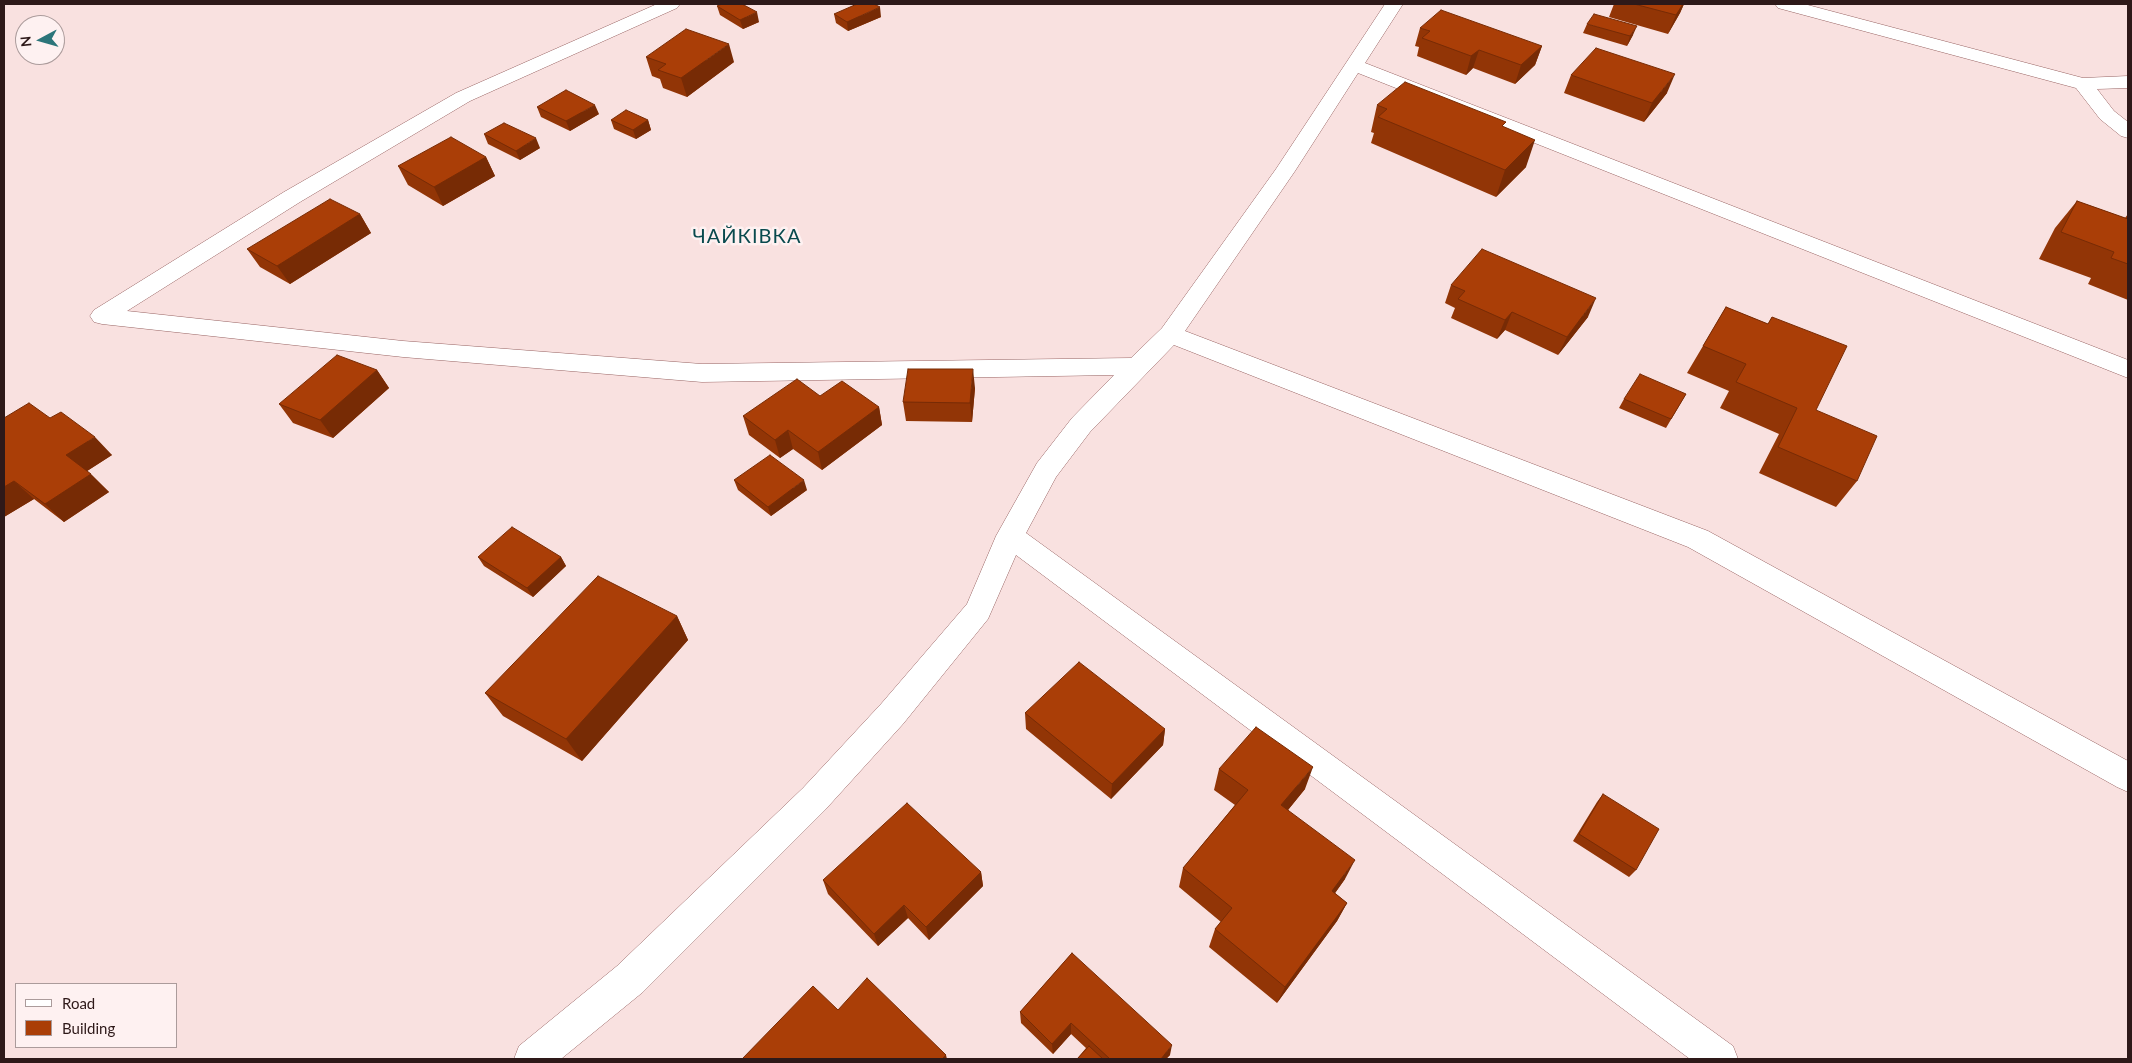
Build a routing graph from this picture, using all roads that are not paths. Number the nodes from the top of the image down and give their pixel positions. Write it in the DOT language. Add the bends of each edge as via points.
graph roads {
  1 [pos="671,4"];
  2 [pos="1394,4"];
  3 [pos="1784,4"];
  4 [pos="1354,65"];
  5 [pos="2128,82"];
  6 [pos="2083,84"];
  7 [pos="2128,132"];
  8 [pos="1170,334"];
  9 [pos="1137,366"];
  10 [pos="2128,369"];
  11 [pos="1010,536"];
  12 [pos="2128,777"];
  13 [pos="532,1059"];
  14 [pos="1720,1059"];
  1 -- 9 [label="street" via="464,97 292,197 102,316 403,349 702,373"];
  2 -- 4 [label="street"];
  3 -- 6 [label="street"];
  4 -- 8 [label="street" via="1285,171"];
  4 -- 10 [label="street"];
  5 -- 6 [label="street"];
  6 -- 7 [label="street" via="2107,115"];
  8 -- 9 [label="street"];
  8 -- 12 [label="street" via="1698,539"];
  9 -- 11 [label="street" via="1081,425 1046,470"];
  11 -- 13 [label="street" via="978,611 892,714 814,799 630,979"];
  11 -- 14 [label="street"];
}
